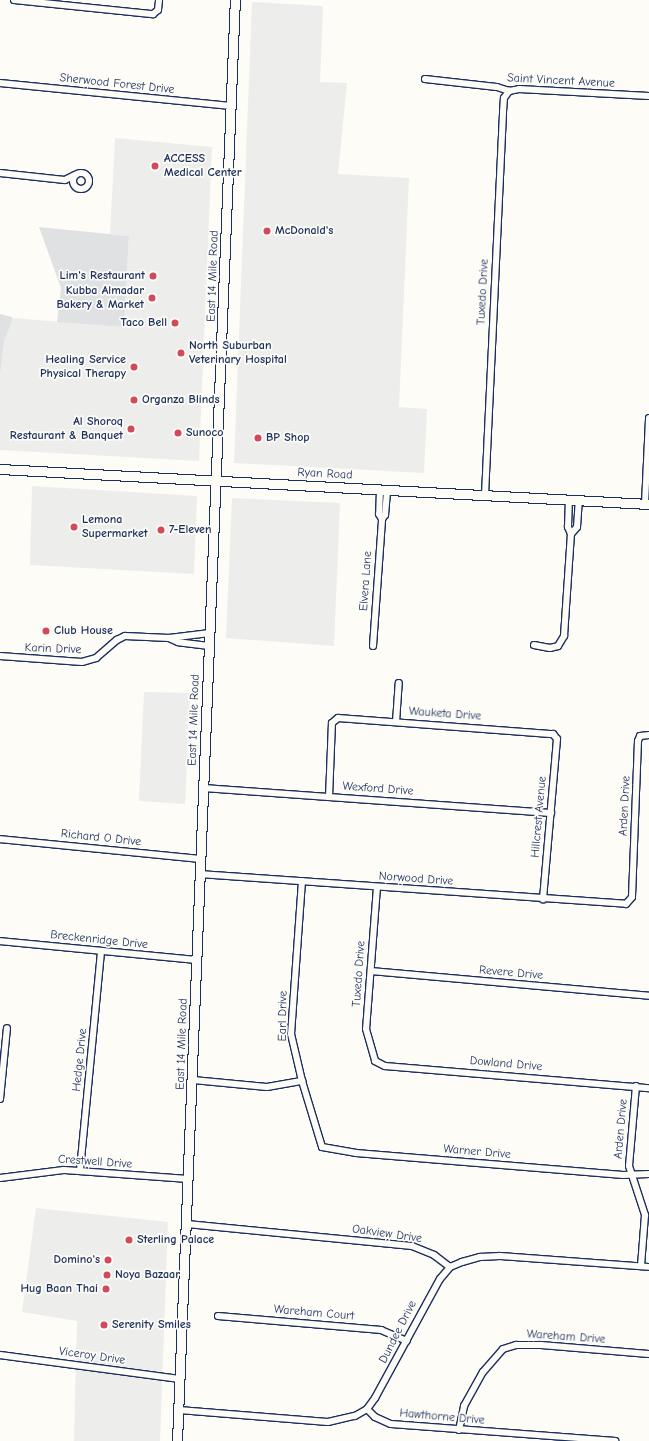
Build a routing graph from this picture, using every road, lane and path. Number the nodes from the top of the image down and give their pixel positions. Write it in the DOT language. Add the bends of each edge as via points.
graph roads {
  1 [pos="14,0"];
  2 [pos="159,0"];
  3 [pos="235,0"];
  4 [pos="425,79"];
  5 [pos="0,83"];
  6 [pos="509,91"];
  7 [pos="649,96"];
  8 [pos="231,106"];
  9 [pos="0,173"];
  10 [pos="75,175"];
  11 [pos="65,180"];
  12 [pos="74,186"];
  13 [pos="649,418"];
  14 [pos="0,468"];
  15 [pos="217,480"];
  16 [pos="384,490"];
  17 [pos="485,495"];
  18 [pos="569,499"];
  19 [pos="579,499"];
  20 [pos="647,504"];
  21 [pos="571,534"];
  22 [pos="210,633"];
  23 [pos="169,638"];
  24 [pos="534,645"];
  25 [pos="209,646"];
  26 [pos="373,646"];
  27 [pos="0,656"];
  28 [pos="399,683"];
  29 [pos="396,722"];
  30 [pos="649,735"];
  31 [pos="556,736"];
  32 [pos="203,788"];
  33 [pos="329,797"];
  34 [pos="551,813"];
  35 [pos="0,839"];
  36 [pos="200,859"];
  37 [pos="200,874"];
  38 [pos="302,881"];
  39 [pos="377,887"];
  40 [pos="543,899"];
  41 [pos="629,901"];
  42 [pos="0,941"];
  43 [pos="101,951"];
  44 [pos="196,960"];
  45 [pos="371,971"];
  46 [pos="649,996"];
  47 [pos="7,1028"];
  48 [pos="375,1062"];
  49 [pos="193,1080"];
  50 [pos="302,1081"];
  51 [pos="636,1086"];
  52 [pos="649,1088"];
  53 [pos="0,1099"];
  54 [pos="322,1147"];
  55 [pos="80,1170"];
  56 [pos="649,1174"];
  57 [pos="632,1175"];
  58 [pos="0,1178"];
  59 [pos="189,1179"];
  60 [pos="187,1224"];
  61 [pos="640,1266"];
  62 [pos="450,1267"];
  63 [pos="649,1267"];
  64 [pos="218,1316"];
  65 [pos="406,1341"];
  66 [pos="649,1354"];
  67 [pos="0,1355"];
  68 [pos="180,1379"];
  69 [pos="367,1409"];
  70 [pos="179,1410"];
  71 [pos="459,1430"];
  72 [pos="177,1441"];
  73 [pos="615,1441"];
  1 -- 2 [label="street" via="150,14 158,10"];
  3 -- 8 [label="main road, East 14 Mile Road"];
  4 -- 6 [label="street, Saint Vincent Avenue" via="497,87"];
  5 -- 8 [label="street, Sherwood Forest Drive"];
  6 -- 7 [label="street, Saint Vincent Avenue" via="519,89"];
  6 -- 17 [label="street, Tuxedo Drive" via="504,98 502,112"];
  8 -- 15 [label="main road, East 14 Mile Road"];
  9 -- 11 [label="street"];
  10 -- 11 [label="street"];
  10 -- 12 [label="street"];
  10 -- 12 [label="street" via="86,174 90,184 82,190"];
  11 -- 12 [label="street"];
  13 -- 20 [label="street"];
  14 -- 15 [label="main road, Ryan Road"];
  15 -- 16 [label="main road, Ryan Road"];
  15 -- 22 [label="main road, East 14 Mile Road"];
  16 -- 17 [label="main road, Ryan Road"];
  16 -- 26 [label="street, Elvera Lane" via="385,515 382,519"];
  17 -- 18 [label="main road, Ryan Road"];
  18 -- 19 [label="main road, Ryan Road"];
  18 -- 21 [label="street" via="568,527"];
  19 -- 20 [label="main road, Ryan Road"];
  19 -- 21 [label="street" via="577,527"];
  21 -- 24 [label="street" via="564,636 558,646 550,648"];
  22 -- 23 [label="street, Karin Drive"];
  22 -- 25 [label="main road, East 14 Mile Road"];
  23 -- 25 [label="street, Karin Drive" via="178,642"];
  23 -- 27 [label="street, Karin Drive" via="121,638 96,658 82,662"];
  25 -- 32 [label="main road, East 14 Mile Road"];
  28 -- 29 [label="street"];
  29 -- 31 [label="street, Wauketa Drive" via="548,733"];
  29 -- 33 [label="street, Wauketa Drive" via="338,718 333,721"];
  30 -- 41 [label="street, Arden Drive" via="640,736"];
  31 -- 34 [label="street, Hillcrest Avenue"];
  32 -- 33 [label="street, Wexford Drive"];
  32 -- 36 [label="main road, East 14 Mile Road"];
  33 -- 34 [label="street, Wexford Drive"];
  34 -- 40 [label="street, Hillcrest Avenue"];
  35 -- 36 [label="street, Richard O Drive"];
  36 -- 37 [label="main road, East 14 Mile Road"];
  37 -- 38 [label="street, Norwood Drive"];
  37 -- 44 [label="main road, East 14 Mile Road"];
  38 -- 39 [label="street, Norwood Drive"];
  38 -- 50 [label="street, Earl Drive" via="291,1034"];
  39 -- 40 [label="street, Norwood Drive"];
  39 -- 45 [label="street, Tuxedo Drive"];
  40 -- 41 [label="street, Norwood Drive" via="623,904"];
  42 -- 43 [label="street, Breckenridge Drive"];
  43 -- 44 [label="street, Breckenridge Drive"];
  43 -- 55 [label="street, Hedge Drive"];
  44 -- 49 [label="main road, East 14 Mile Road"];
  45 -- 46 [label="street, Revere Drive"];
  45 -- 48 [label="street, Tuxedo Drive" via="366,1029"];
  47 -- 53 [label="street"];
  48 -- 51 [label="street, Dowland Drive" via="385,1066"];
  49 -- 50 [label="street" via="267,1086"];
  49 -- 59 [label="main road, East 14 Mile Road"];
  50 -- 54 [label="street, Earl Drive"];
  51 -- 52 [label="street, Dowland Drive"];
  51 -- 57 [label="street, Arden Drive" via="629,1166"];
  54 -- 57 [label="street, Warner Drive" via="356,1153"];
  55 -- 58 [label="street, Crestwell Drive" via="42,1171"];
  55 -- 59 [label="street, Crestwell Drive"];
  56 -- 57 [label="street, Warner Drive"];
  57 -- 61 [label="street, Arden Drive" via="645,1215"];
  59 -- 60 [label="main road, East 14 Mile Road"];
  60 -- 62 [label="street, Oakview Drive" via="412,1246 430,1252"];
  60 -- 68 [label="main road, East 14 Mile Road"];
  61 -- 62 [label="street" via="489,1256"];
  61 -- 63 [label="street"];
  62 -- 65 [label="street, Dundee Drive" via="435,1287"];
  64 -- 65 [label="street, Wareham Court" via="381,1330"];
  65 -- 69 [label="street, Dundee Drive"];
  66 -- 71 [label="street, Wareham Drive" via="541,1345 516,1345 503,1349 483,1372 464,1406"];
  67 -- 68 [label="street, Viceroy Drive"];
  68 -- 70 [label="main road, East 14 Mile Road"];
  69 -- 70 [label="street" via="350,1419 328,1422"];
  69 -- 71 [label="street, Hawthorne Drive" via="375,1417 391,1424"];
  70 -- 72 [label="main road, East 14 Mile Road"];
  71 -- 73 [label="street, Hawthorne Drive"];
}
